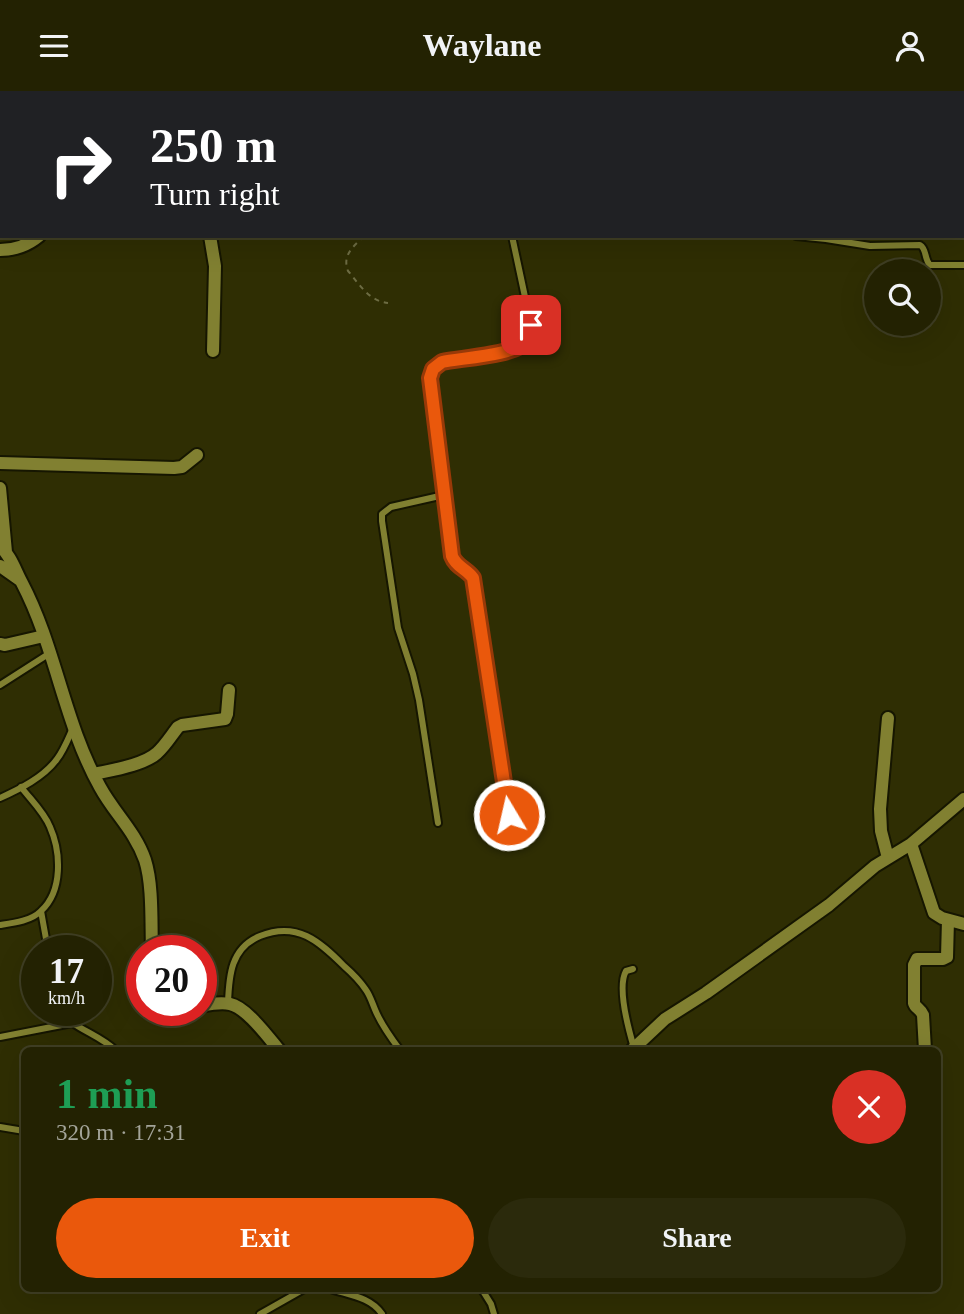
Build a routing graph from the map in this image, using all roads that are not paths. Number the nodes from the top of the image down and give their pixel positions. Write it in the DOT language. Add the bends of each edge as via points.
graph roads {
  1 [pos="36,238"];
  2 [pos="210,238"];
  3 [pos="512,238"];
  4 [pos="816,238"];
  5 [pos="856,240"];
  6 [pos="0,250"];
  7 [pos="964,265"];
  8 [pos="214,351"];
  9 [pos="197,455"];
  10 [pos="0,463"];
  11 [pos="0,488"];
  12 [pos="444,495"];
  13 [pos="3,549"];
  14 [pos="0,566"];
  15 [pos="20,580"];
  16 [pos="44,636"];
  17 [pos="0,644"];
  18 [pos="50,653"];
  19 [pos="0,685"];
  20 [pos="229,690"];
  21 [pos="888,718"];
  22 [pos="74,726"];
  23 [pos="94,774"];
  24 [pos="21,787"];
  25 [pos="0,798"];
  26 [pos="964,799"];
  27 [pos="509,815"];
  28 [pos="438,823"];
  29 [pos="911,844"];
  30 [pos="888,858"];
  31 [pos="41,911"];
  32 [pos="948,920"];
  33 [pos="964,924"];
  34 [pos="0,925"];
  35 [pos="45,935"];
  36 [pos="151,935"];
  37 [pos="633,969"];
  38 [pos="217,1003"];
  39 [pos="228,1003"];
  40 [pos="57,1026"];
  41 [pos="78,1026"];
  42 [pos="0,1037"];
  43 [pos="112,1047"];
  44 [pos="276,1047"];
  45 [pos="398,1047"];
  46 [pos="632,1047"];
  47 [pos="635,1047"];
  48 [pos="925,1047"];
  49 [pos="0,1127"];
  50 [pos="21,1131"];
  51 [pos="299,1292"];
  52 [pos="342,1292"];
  53 [pos="484,1292"];
  54 [pos="260,1314"];
  55 [pos="382,1314"];
  56 [pos="494,1314"];
  1 -- 6 [label="street" via="12,250"];
  2 -- 8 [label="street" via="215,266"];
  3 -- 12 [label="lane" via="531,325 527,342 514,350 442,362 431,373"];
  4 -- 5 [label="lane"];
  5 -- 7 [label="lane" via="870,246 920,245 930,265"];
  9 -- 10 [label="street" via="174,468"];
  11 -- 13 [label="street"];
  12 -- 27 [label="lane" via="452,556 470,573 475,585"];
  12 -- 28 [label="lane" via="390,507 382,513 398,628 419,700"];
  13 -- 15 [label="street"];
  14 -- 15 [label="street"];
  15 -- 16 [label="street"];
  16 -- 17 [label="street"];
  16 -- 18 [label="street"];
  18 -- 19 [label="lane"];
  18 -- 22 [label="street"];
  20 -- 23 [label="street" via="225,719 182,725 151,757"];
  21 -- 30 [label="street" via="880,809"];
  22 -- 23 [label="street"];
  22 -- 24 [label="lane" via="52,766"];
  23 -- 36 [label="street" via="145,860"];
  24 -- 25 [label="lane"];
  24 -- 31 [label="lane" via="52,830 58,855 54,891"];
  26 -- 29 [label="street"];
  29 -- 30 [label="street"];
  29 -- 32 [label="street" via="932,909"];
  30 -- 47 [label="street" via="829,905 664,1019"];
  31 -- 34 [label="lane"];
  31 -- 35 [label="lane"];
  32 -- 33 [label="street"];
  32 -- 48 [label="street" via="947,957 917,960 914,965 914,1003 922,1012"];
  37 -- 46 [label="lane" via="626,971 623,979"];
  38 -- 39 [label="street"];
  39 -- 44 [label="street" via="240,1007"];
  39 -- 45 [label="lane" via="230,970 238,953 263,935 294,931 320,943 359,981"];
  40 -- 42 [label="lane"];
  41 -- 43 [label="lane"];
  49 -- 50 [label="lane"];
  51 -- 54 [label="lane"];
  52 -- 55 [label="lane" via="371,1303"];
  53 -- 56 [label="lane"];
}
